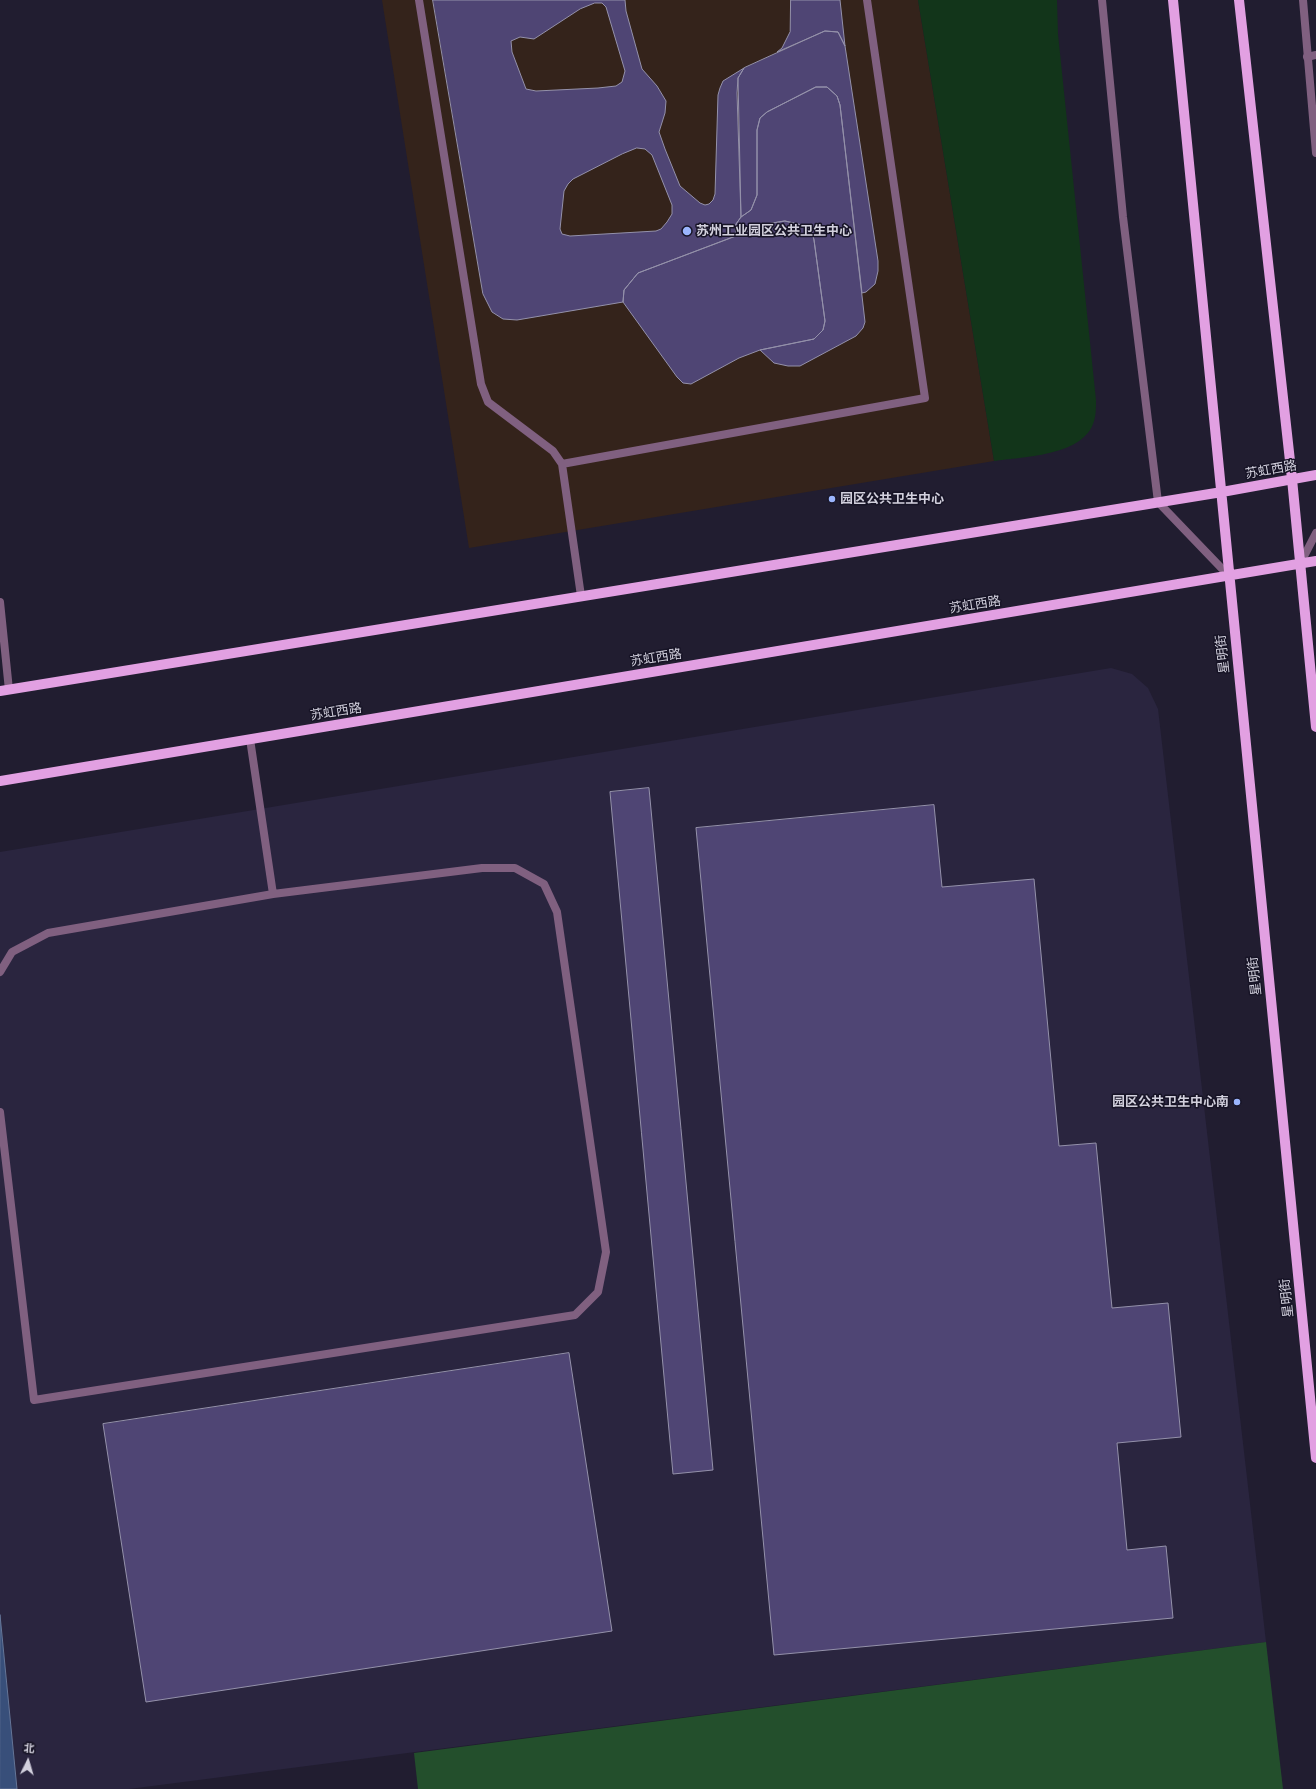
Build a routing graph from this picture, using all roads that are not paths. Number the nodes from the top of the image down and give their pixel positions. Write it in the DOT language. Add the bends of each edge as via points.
graph roads {
  1 [pos="419,0"];
  2 [pos="867,0"];
  3 [pos="1102,0"];
  4 [pos="1173,0"];
  5 [pos="1239,0"];
  6 [pos="1302,0"];
  7 [pos="1316,55"];
  8 [pos="1307,57"];
  9 [pos="1316,153"];
  10 [pos="562,464"];
  11 [pos="1316,475"];
  12 [pos="1292,479"];
  13 [pos="1222,492"];
  14 [pos="1158,502"];
  15 [pos="1316,532"];
  16 [pos="1316,562"];
  17 [pos="1300,564"];
  18 [pos="1229,576"];
  19 [pos="581,596"];
  20 [pos="0,602"];
  21 [pos="5,691"];
  22 [pos="1316,727"];
  23 [pos="250,739"];
  24 [pos="0,781"];
  25 [pos="273,894"];
  26 [pos="0,972"];
  27 [pos="0,1112"];
  28 [pos="1316,1458"];
  1 -- 10 [label="street" via="481,384 488,402 553,451"];
  2 -- 10 [label="street" via="925,398"];
  3 -- 14 [label="street" via="1123,217"];
  4 -- 13 [label="main road, 星明街"];
  5 -- 12 [label="main road"];
  6 -- 8 [label="street"];
  7 -- 8 [label="street"];
  8 -- 9 [label="street"];
  10 -- 19 [label="street"];
  11 -- 12 [label="main road, 苏虹西路"];
  12 -- 13 [label="main road, 苏虹西路"];
  12 -- 17 [label="main road"];
  13 -- 14 [label="main road, 苏虹西路"];
  13 -- 18 [label="main road, 星明街"];
  14 -- 18 [label="street"];
  14 -- 19 [label="main road, 苏虹西路"];
  15 -- 17 [label="street"];
  16 -- 17 [label="main road, 苏虹西路"];
  17 -- 18 [label="main road, 苏虹西路"];
  17 -- 22 [label="main road"];
  18 -- 23 [label="main road, 苏虹西路"];
  18 -- 28 [label="main road, 星明街"];
  19 -- 21 [label="main road, 苏虹西路"];
  20 -- 21 [label="street"];
  23 -- 24 [label="main road, 苏虹西路"];
  23 -- 25 [label="street"];
  25 -- 26 [label="street" via="48,933 12,952"];
  25 -- 27 [label="street" via="482,868 515,868 544,884 557,912 606,1252 598,1292 575,1315 34,1400"];
}
